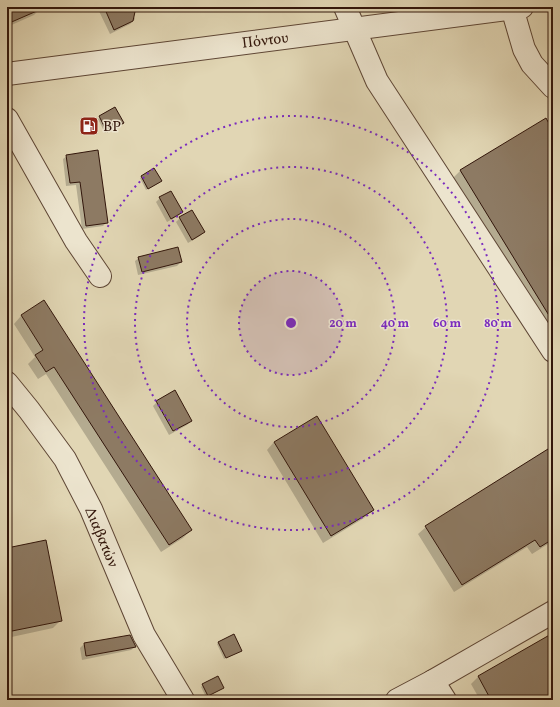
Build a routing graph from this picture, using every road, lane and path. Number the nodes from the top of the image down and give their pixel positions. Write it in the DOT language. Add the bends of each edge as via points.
graph roads {
  1 [pos="345,7"];
  2 [pos="517,8"];
  3 [pos="354,29"];
  4 [pos="7,74"];
  5 [pos="553,87"];
  6 [pos="7,119"];
  7 [pos="100,276"];
  8 [pos="553,351"];
  9 [pos="7,383"];
  10 [pos="553,612"];
  11 [pos="433,681"];
  12 [pos="183,700"];
  13 [pos="397,700"];
  14 [pos="445,700"];
  1 -- 3 [label="street"];
  2 -- 3 [label="street, Πόντου"];
  2 -- 5 [label="street" via="524,49 532,64"];
  3 -- 4 [label="street, Πόντου"];
  3 -- 8 [label="street" via="377,81"];
  6 -- 7 [label="street" via="76,241"];
  9 -- 12 [label="street, Διαβατών" via="65,459 91,509 144,635"];
  10 -- 11 [label="street"];
  11 -- 13 [label="street"];
  11 -- 14 [label="street"];
}
